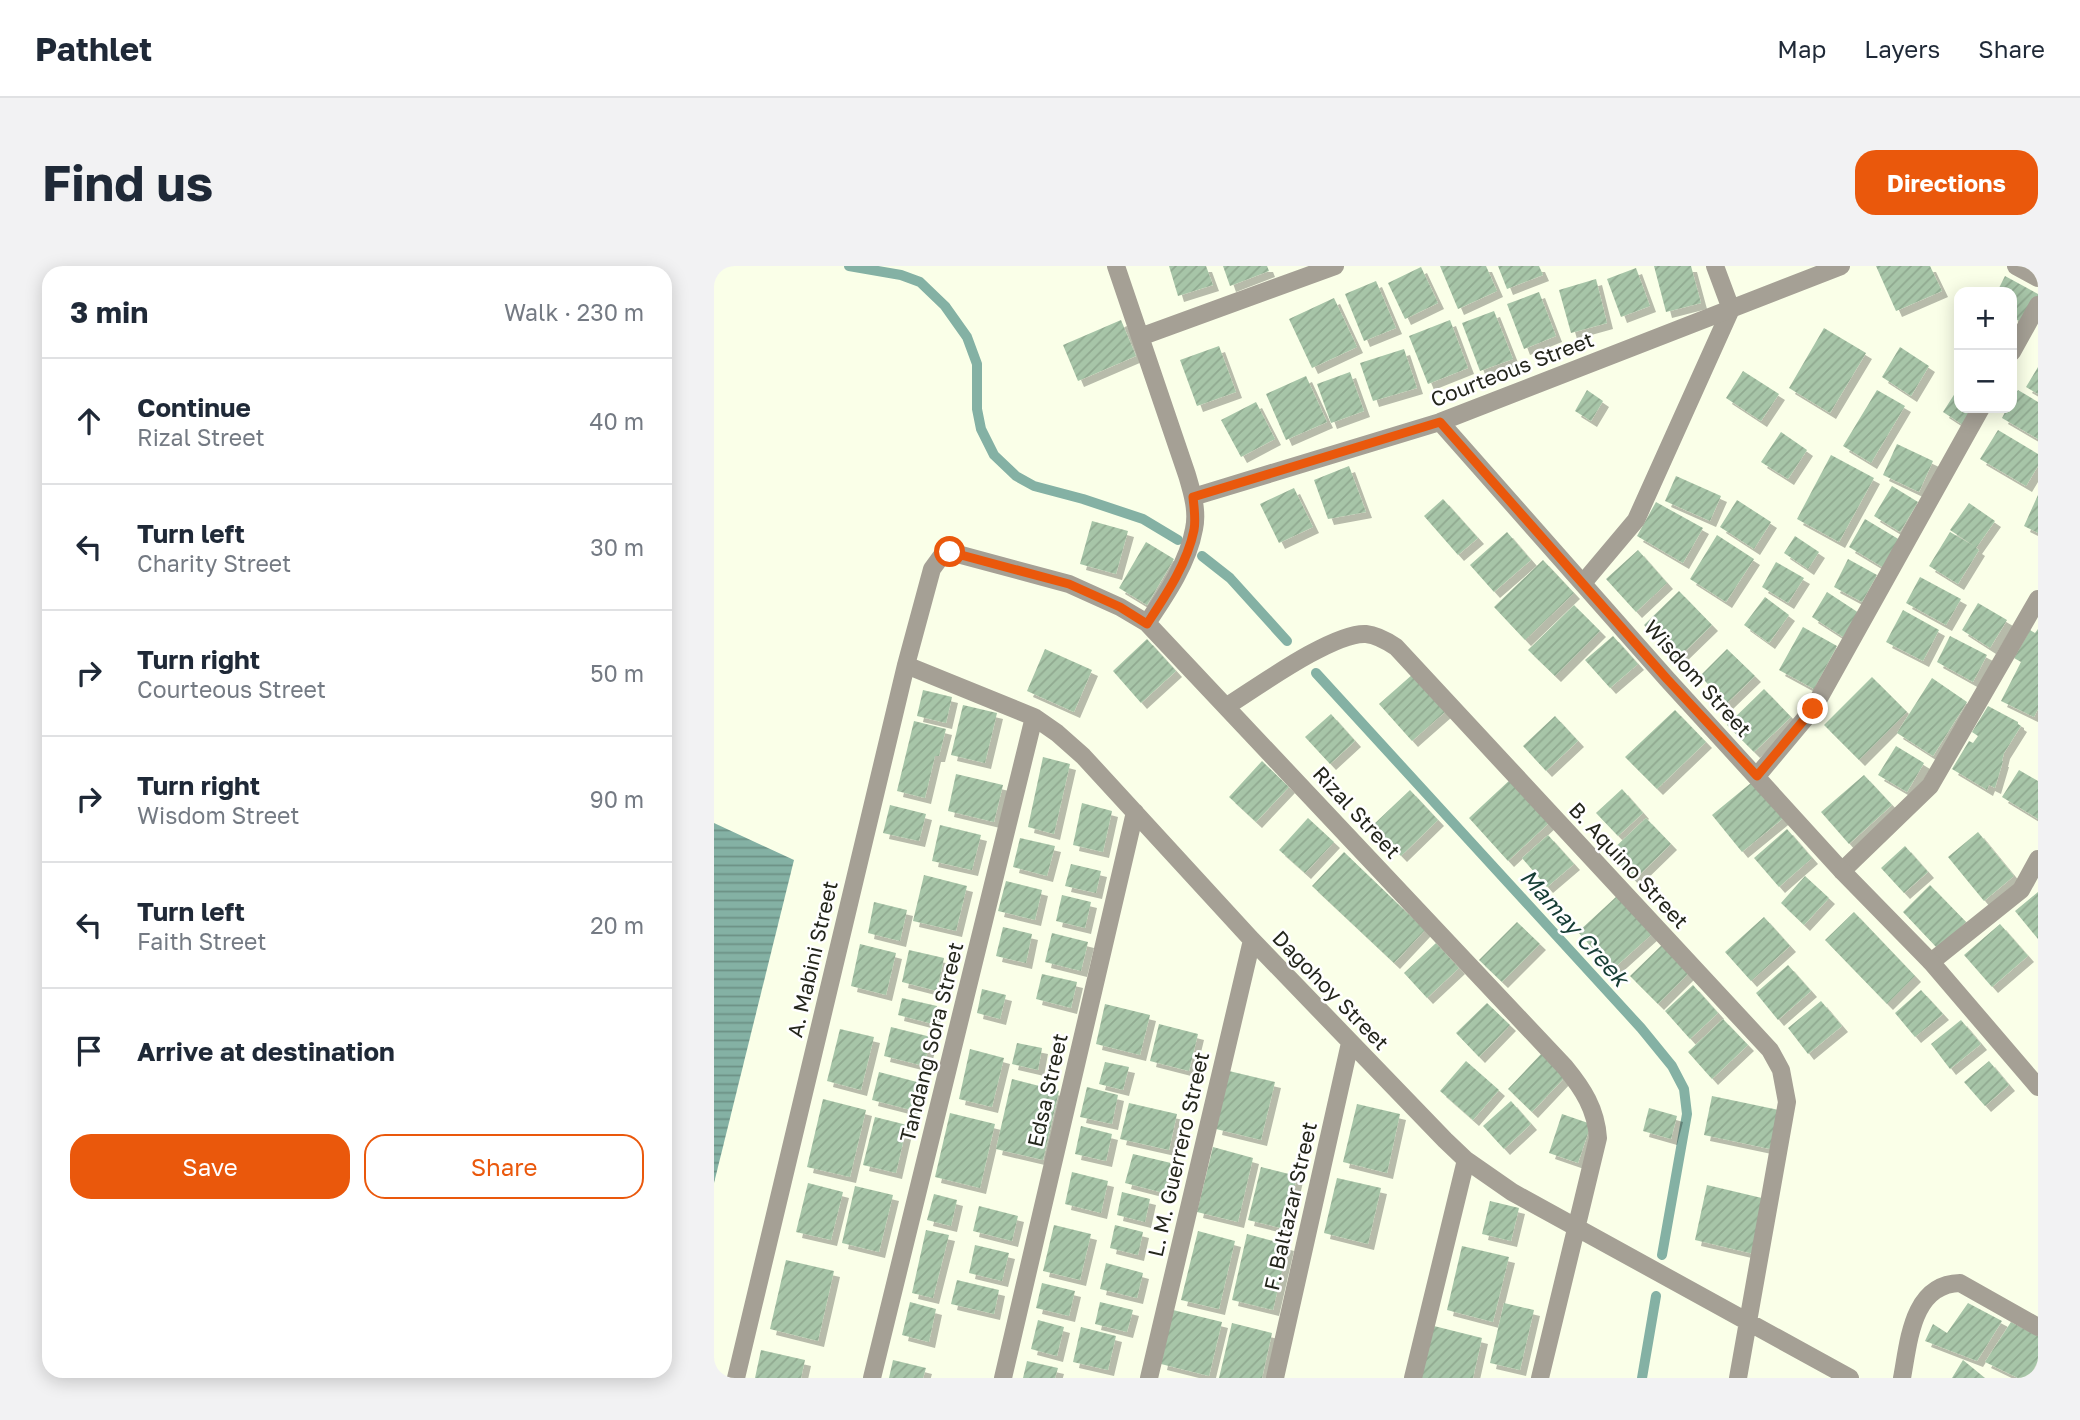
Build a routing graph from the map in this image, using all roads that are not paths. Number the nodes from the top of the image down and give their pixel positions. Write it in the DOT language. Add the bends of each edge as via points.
graph roads {
  1 [pos="1116,266"];
  2 [pos="1335,266"];
  3 [pos="1715,266"];
  4 [pos="1841,266"];
  5 [pos="2016,266"];
  6 [pos="2038,278"];
  7 [pos="2038,305"];
  8 [pos="1731,309"];
  9 [pos="1140,337"];
  10 [pos="2013,350"];
  11 [pos="1978,413"];
  12 [pos="1440,422"];
  13 [pos="1193,497"];
  14 [pos="943,554"];
  15 [pos="1583,583"];
  16 [pos="2038,599"];
  17 [pos="1147,624"];
  18 [pos="906,665"];
  19 [pos="1227,706"];
  20 [pos="1034,717"];
  21 [pos="1757,776"];
  22 [pos="1135,812"];
  23 [pos="2038,859"];
  24 [pos="1842,870"];
  25 [pos="1252,940"];
  26 [pos="1931,962"];
  27 [pos="1350,1043"];
  28 [pos="2036,1078"];
  29 [pos="1466,1160"];
  30 [pos="1576,1227"];
  31 [pos="1748,1322"];
  32 [pos="2038,1328"];
  33 [pos="736,1378"];
  34 [pos="872,1378"];
  35 [pos="1003,1378"];
  36 [pos="1149,1378"];
  37 [pos="1275,1378"];
  38 [pos="1413,1378"];
  39 [pos="1540,1378"];
  40 [pos="1738,1378"];
  41 [pos="1850,1378"];
  42 [pos="1902,1378"];
  1 -- 9 [label="street"];
  2 -- 9 [label="street"];
  3 -- 8 [label="street"];
  4 -- 8 [label="street, Courteous Street"];
  5 -- 6 [label="street"];
  7 -- 10 [label="street"];
  8 -- 12 [label="street, Courteous Street"];
  8 -- 15 [label="street" via="1636,520"];
  9 -- 13 [label="street"];
  11 -- 21 [label="street" via="1813,709"];
  12 -- 13 [label="street, Courteous Street"];
  12 -- 15 [label="street, Wisdom Street"];
  13 -- 17 [label="street" via="1195,528 1189,546"];
  14 -- 17 [label="street, Rizal Street" via="959,553 1069,584"];
  14 -- 18 [label="street, A. Mabini Street" via="932,569"];
  15 -- 21 [label="street, Wisdom Street"];
  16 -- 24 [label="street" via="1930,786"];
  17 -- 19 [label="street, Rizal Street"];
  18 -- 20 [label="street, Dagohoy Street"];
  18 -- 33 [label="street, A. Mabini Street"];
  19 -- 30 [label="street, Rizal Street" via="1580,1086 1597,1122 1598,1138"];
  19 -- 31 [label="street, B. Aquino Street" via="1343,637 1366,634 1396,647 1770,1050 1781,1070 1787,1102"];
  20 -- 22 [label="street, Dagohoy Street" via="1083,756"];
  20 -- 34 [label="street, Tandang Sora Street"];
  21 -- 24 [label="street, Wisdom Street"];
  22 -- 25 [label="street, Dagohoy Street"];
  22 -- 35 [label="street, Edsa Street"];
  23 -- 26 [label="street" via="2021,890"];
  24 -- 26 [label="street, Wisdom Street"];
  25 -- 27 [label="street, Dagohoy Street"];
  25 -- 36 [label="street, L. M. Guerrero Street"];
  26 -- 28 [label="street, Wisdom Street"];
  27 -- 29 [label="street, Dagohoy Street"];
  27 -- 37 [label="street, F. Baltazar Street"];
  29 -- 30 [label="street, Dagohoy Street"];
  29 -- 38 [label="street"];
  30 -- 31 [label="street, Dagohoy Street"];
  30 -- 39 [label="street, Rizal Street"];
  31 -- 40 [label="street, B. Aquino Street"];
  31 -- 41 [label="street, Dagohoy Street"];
  32 -- 42 [label="street" via="1960,1283 1947,1283 1920,1306"];
}
